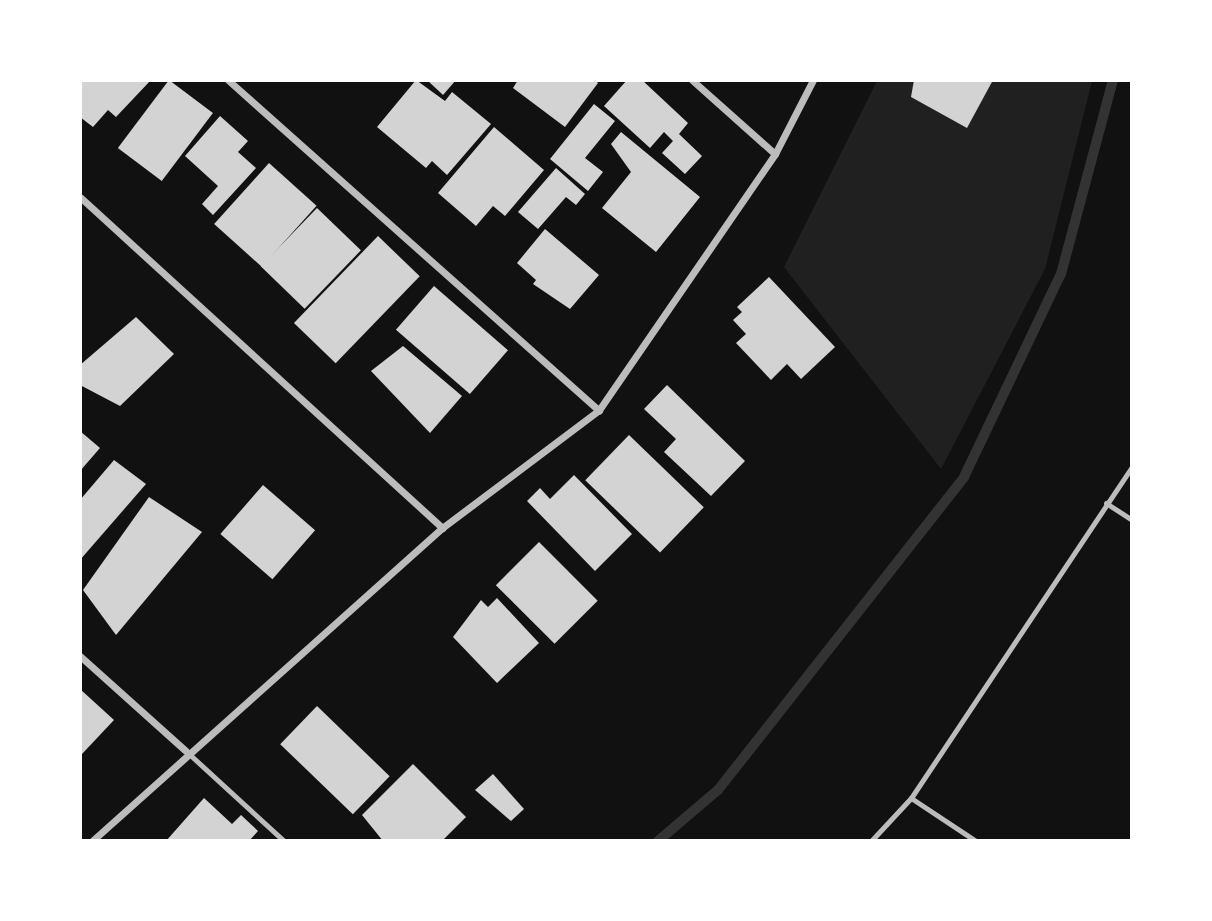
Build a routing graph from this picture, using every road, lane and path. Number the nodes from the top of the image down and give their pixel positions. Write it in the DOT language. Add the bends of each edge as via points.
graph roads {
  1 [pos="228,80"];
  2 [pos="692,80"];
  3 [pos="813,80"];
  4 [pos="775,154"];
  5 [pos="80,197"];
  6 [pos="598,410"];
  7 [pos="1132,466"];
  8 [pos="1106,503"];
  9 [pos="1132,520"];
  10 [pos="442,528"];
  11 [pos="80,656"];
  12 [pos="186,751"];
  13 [pos="911,798"];
  14 [pos="92,841"];
  15 [pos="284,841"];
  16 [pos="872,841"];
  17 [pos="976,841"];
  1 -- 6 [label="street"];
  2 -- 4 [label="street"];
  3 -- 4 [label="street"];
  4 -- 6 [label="street"];
  5 -- 10 [label="street"];
  6 -- 10 [label="street"];
  7 -- 8 [label="lane"];
  8 -- 9 [label="lane"];
  8 -- 13 [label="lane"];
  10 -- 12 [label="street"];
  11 -- 12 [label="street"];
  12 -- 14 [label="street"];
  12 -- 15 [label="lane"];
  13 -- 16 [label="lane"];
  13 -- 17 [label="lane"];
}
